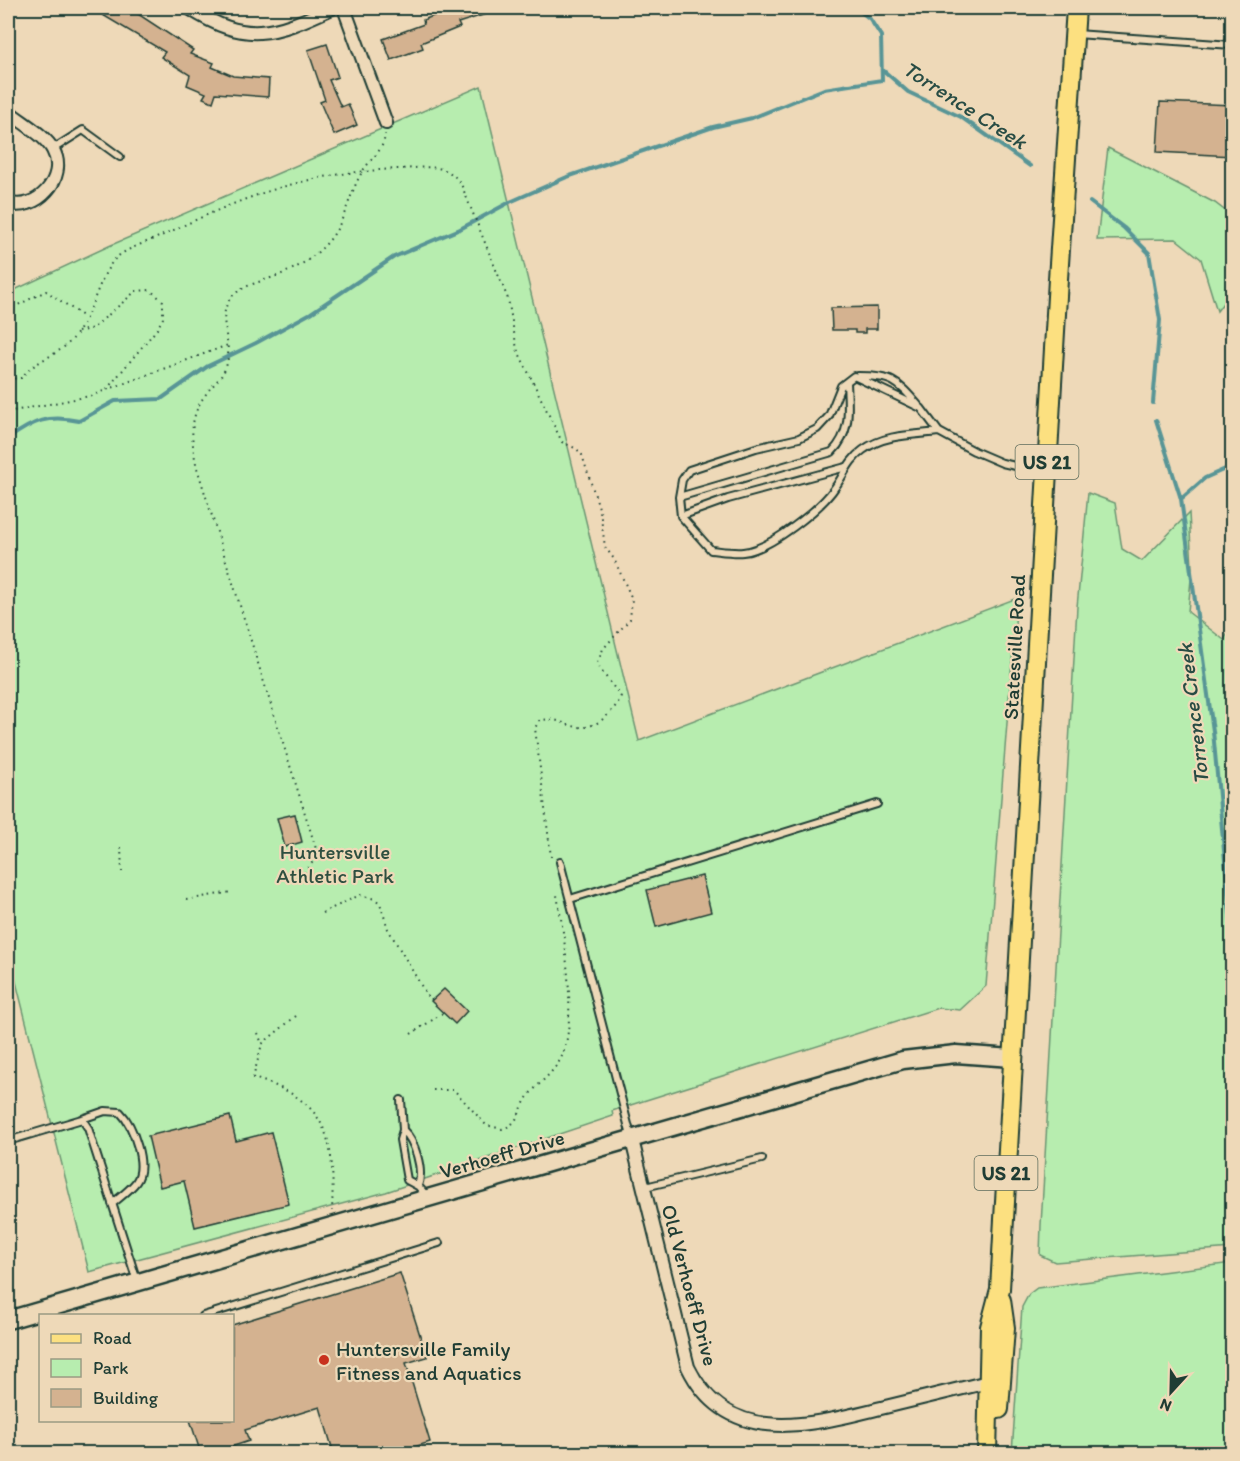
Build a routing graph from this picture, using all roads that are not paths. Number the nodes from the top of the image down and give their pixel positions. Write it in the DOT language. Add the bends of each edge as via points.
graph roads {
  1 [pos="189,8"];
  2 [pos="332,8"];
  3 [pos="344,8"];
  4 [pos="1077,8"];
  5 [pos="1075,34"];
  6 [pos="1233,45"];
  7 [pos="9,116"];
  8 [pos="386,123"];
  9 [pos="53,149"];
  10 [pos="120,157"];
  11 [pos="8,203"];
  12 [pos="854,376"];
  13 [pos="847,382"];
  14 [pos="921,408"];
  15 [pos="939,432"];
  16 [pos="846,467"];
  17 [pos="1047,473"];
  18 [pos="679,497"];
  19 [pos="681,516"];
  20 [pos="877,804"];
  21 [pos="560,862"];
  22 [pos="570,899"];
  23 [pos="1012,1058"];
  24 [pos="402,1100"];
  25 [pos="82,1119"];
  26 [pos="403,1130"];
  27 [pos="632,1140"];
  28 [pos="8,1141"];
  29 [pos="762,1159"];
  30 [pos="645,1187"];
  31 [pos="423,1192"];
  32 [pos="112,1204"];
  33 [pos="439,1244"];
  34 [pos="137,1282"];
  35 [pos="999,1289"];
  36 [pos="210,1314"];
  37 [pos="8,1320"];
  38 [pos="988,1382"];
  39 [pos="987,1454"];
  40 [pos="993,1454"];
  1 -- 2 [label="street" via="220,26 244,33 285,28"];
  3 -- 8 [label="street"];
  4 -- 5 [label="main road, Statesville Road / US 21"];
  5 -- 6 [label="lane"];
  5 -- 17 [label="main road, Statesville Road / US 21"];
  7 -- 9 [label="street"];
  9 -- 10 [label="lane" via="82,130"];
  9 -- 11 [label="street" via="56,172 43,194 26,205"];
  12 -- 13 [label="lane"];
  12 -- 14 [label="lane"];
  12 -- 14 [label="lane" via="884,376 904,389"];
  13 -- 18 [label="lane" via="837,394 829,416 817,429 799,438 689,470 682,480"];
  13 -- 18 [label="lane" via="849,420 838,446 831,452"];
  14 -- 15 [label="lane"];
  15 -- 16 [label="lane" via="886,438 863,450"];
  15 -- 17 [label="lane" via="1002,463"];
  16 -- 19 [label="lane"];
  16 -- 19 [label="lane" via="819,507 792,530 746,552 711,550"];
  17 -- 23 [label="main road, Statesville Road / US 21"];
  18 -- 19 [label="lane"];
  20 -- 22 [label="lane"];
  21 -- 22 [label="lane"];
  22 -- 27 [label="lane"];
  23 -- 27 [label="street, Verhoeff Drive" via="956,1054 912,1058"];
  23 -- 35 [label="main road, Statesville Road / US 21"];
  24 -- 26 [label="lane"];
  25 -- 28 [label="lane"];
  25 -- 32 [label="lane"];
  25 -- 32 [label="lane" via="105,1111 120,1112 127,1119 141,1168 137,1182"];
  26 -- 31 [label="lane" via="410,1136"];
  26 -- 31 [label="lane" via="400,1140 407,1180"];
  27 -- 30 [label="street, Old Verhoeff Drive"];
  27 -- 31 [label="street, Verhoeff Drive"];
  29 -- 30 [label="lane"];
  30 -- 38 [label="street, Old Verhoeff Drive" via="688,1366 703,1391 724,1408 760,1424 797,1426"];
  31 -- 34 [label="street, Verhoeff Drive" via="331,1226"];
  32 -- 34 [label="lane"];
  33 -- 36 [label="lane"];
  34 -- 37 [label="street, Verhoeff Drive"];
  35 -- 38 [label="main road, Statesville Road / US 21" via="990,1327"];
  35 -- 40 [label="main road, Statesville Road / US 21" via="1005,1328"];
  38 -- 39 [label="main road, Statesville Road / US 21"];
}
